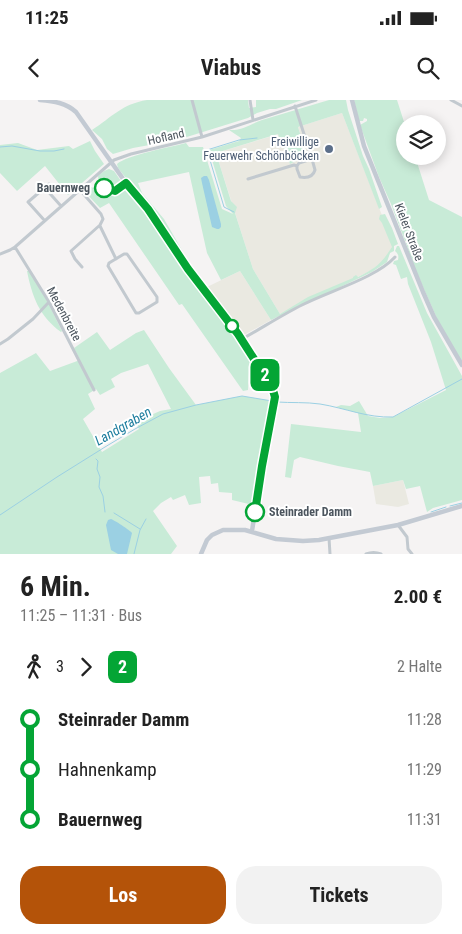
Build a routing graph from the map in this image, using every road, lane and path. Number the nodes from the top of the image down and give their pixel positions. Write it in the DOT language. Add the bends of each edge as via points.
graph roads {
  1 [pos="40,100"];
  2 [pos="192,100"];
  3 [pos="250,100"];
  4 [pos="316,100"];
  5 [pos="352,100"];
  6 [pos="451,100"];
  7 [pos="295,106"];
  8 [pos="462,106"];
  9 [pos="253,120"];
  10 [pos="202,137"];
  11 [pos="312,159"];
  12 [pos="111,162"];
  13 [pos="297,166"];
  14 [pos="248,179"];
  15 [pos="49,184"];
  16 [pos="45,188"];
  17 [pos="80,190"];
  18 [pos="61,206"];
  19 [pos="45,220"];
  20 [pos="100,225"];
  21 [pos="14,247"];
  22 [pos="0,254"];
  23 [pos="394,257"];
  24 [pos="116,259"];
  25 [pos="82,267"];
  26 [pos="48,302"];
  27 [pos="242,339"];
  28 [pos="0,344"];
  29 [pos="462,365"];
  30 [pos="94,390"];
  31 [pos="462,506"];
  32 [pos="398,525"];
  33 [pos="252,531"];
  34 [pos="329,538"];
  35 [pos="201,554"];
  36 [pos="330,554"];
  37 [pos="366,554"];
  38 [pos="381,554"];
  39 [pos="412,554"];
  1 -- 12 [label="main road" via="63,104 74,110"];
  2 -- 10 [label="street"];
  3 -- 9 [label="street"];
  4 -- 7 [label="street, Hofland"];
  5 -- 29 [label="main road, Kieler Straße" via="364,146 423,292"];
  6 -- 8 [label="street"];
  7 -- 9 [label="street, Hofland"];
  7 -- 11 [label="street"];
  9 -- 10 [label="street, Hofland"];
  10 -- 12 [label="street, Hofland"];
  11 -- 13 [label="street"];
  11 -- 13 [label="street" via="315,170 312,175 300,177"];
  12 -- 17 [label="street"];
  12 -- 27 [label="main road"];
  13 -- 14 [label="street"];
  15 -- 16 [label="street"];
  16 -- 18 [label="street"];
  16 -- 19 [label="street" via="28,202"];
  17 -- 18 [label="street"];
  17 -- 20 [label="street" via="101,214"];
  18 -- 19 [label="street"];
  19 -- 21 [label="street"];
  20 -- 24 [label="street"];
  20 -- 25 [label="street" via="71,251"];
  21 -- 22 [label="street"];
  21 -- 26 [label="street, Medenbreite"];
  23 -- 27 [label="street" via="366,276 301,305"];
  24 -- 24 [label="street" via="108,266 136,312 157,302 157,297 127,254"];
  26 -- 28 [label="street" via="33,319"];
  26 -- 30 [label="street, Medenbreite"];
  27 -- 33 [label="main road" via="275,397"];
  31 -- 32 [label="main road"];
  32 -- 34 [label="main road"];
  32 -- 39 [label="street" via="408,537 408,549"];
  33 -- 34 [label="main road" via="281,539"];
  33 -- 35 [label="main road" via="232,529 216,532 207,540"];
  34 -- 36 [label="street"];
  37 -- 38 [label="street"];
}
